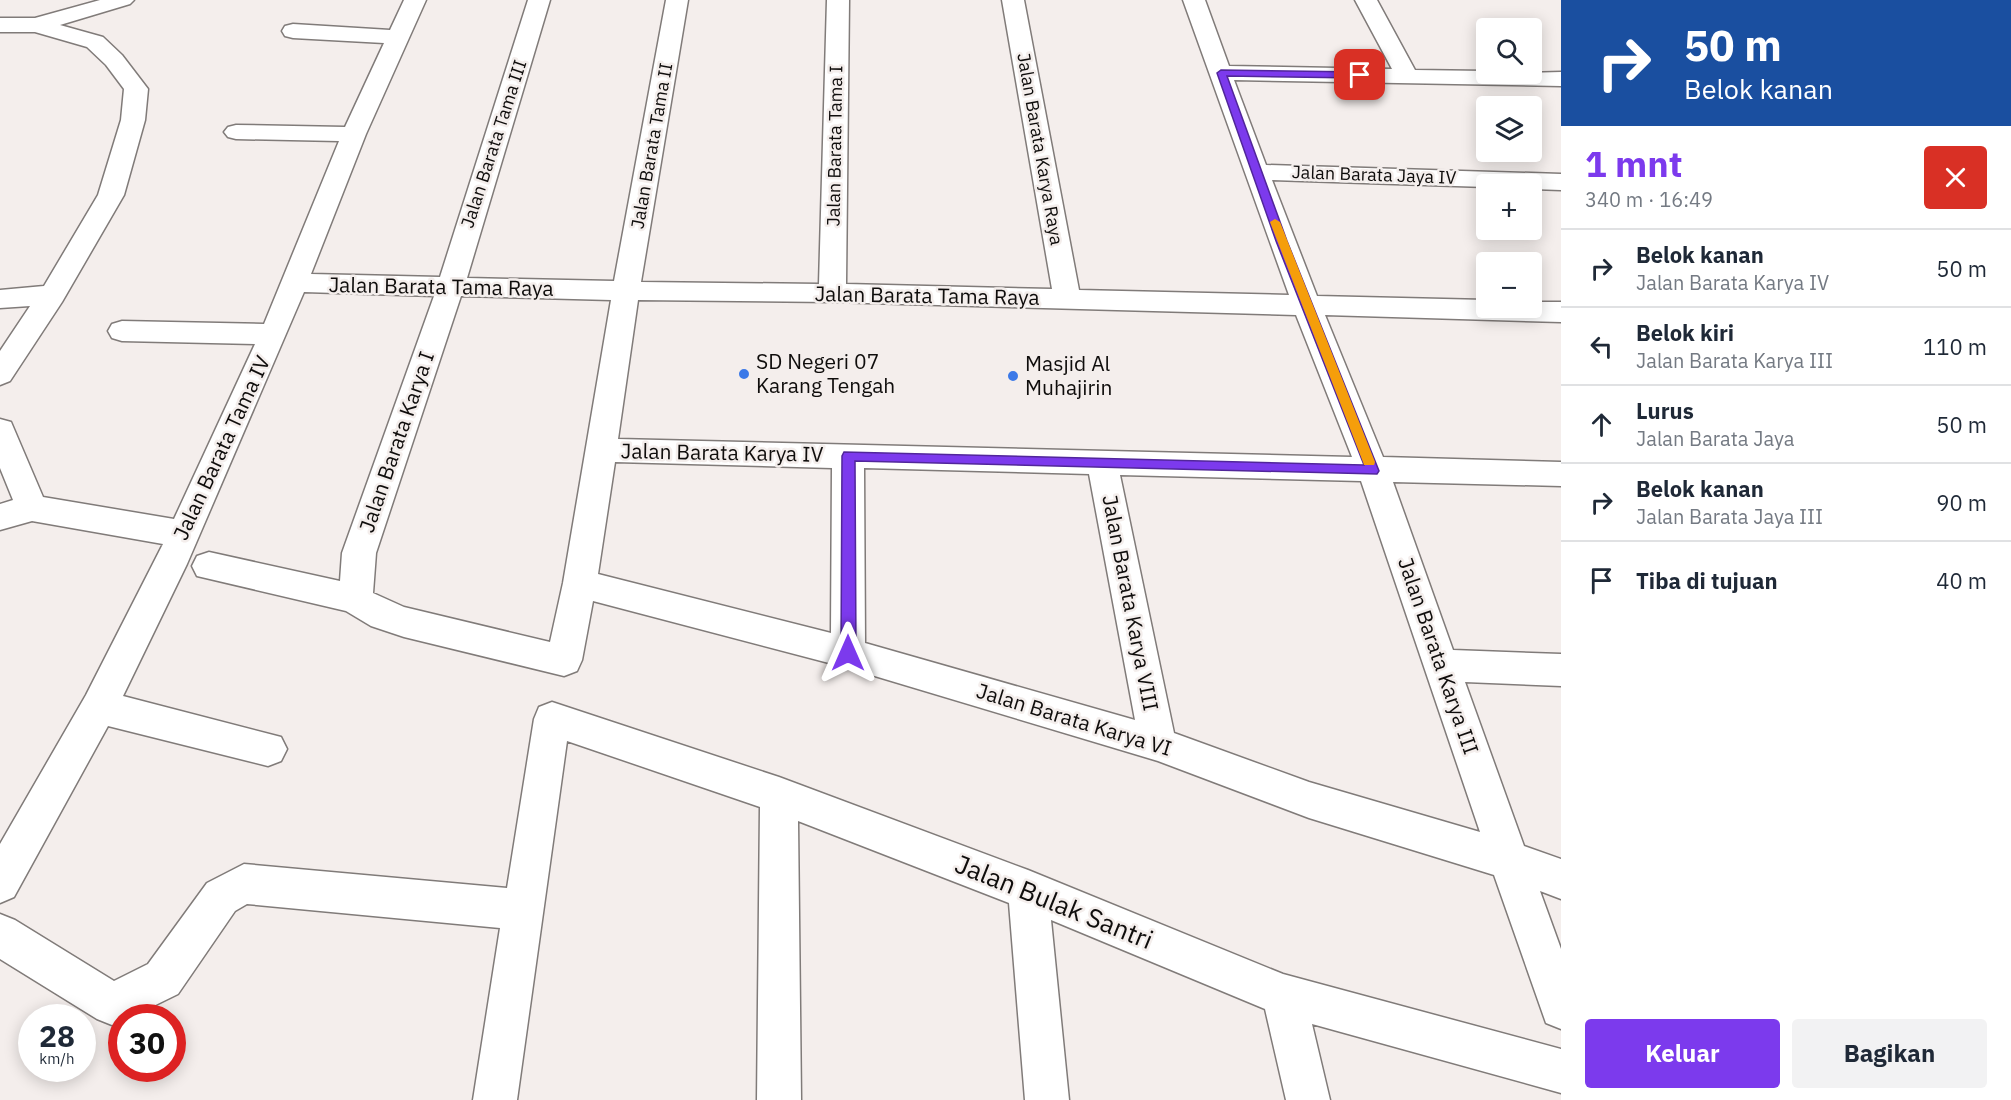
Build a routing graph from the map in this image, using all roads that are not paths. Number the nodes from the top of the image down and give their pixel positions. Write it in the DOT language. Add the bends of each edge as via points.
graph roads {
  1 [pos="123,0"];
  2 [pos="415,0"];
  3 [pos="539,0"];
  4 [pos="677,0"];
  5 [pos="838,0"];
  6 [pos="1013,0"];
  7 [pos="1194,0"];
  8 [pos="1366,0"];
  9 [pos="0,25"];
  10 [pos="36,25"];
  11 [pos="293,32"];
  12 [pos="398,37"];
  13 [pos="1221,73"];
  14 [pos="1407,76"];
  15 [pos="1561,79"];
  16 [pos="236,132"];
  17 [pos="354,134"];
  18 [pos="1258,172"];
  19 [pos="1561,182"];
  20 [pos="293,283"];
  21 [pos="450,288"];
  22 [pos="626,291"];
  23 [pos="832,293"];
  24 [pos="52,295"];
  25 [pos="0,299"];
  26 [pos="1067,299"];
  27 [pos="1308,306"];
  28 [pos="1561,312"];
  29 [pos="122,331"];
  30 [pos="274,334"];
  31 [pos="0,374"];
  32 [pos="0,430"];
  33 [pos="602,450"];
  34 [pos="848,456"];
  35 [pos="1102,462"];
  36 [pos="1372,471"];
  37 [pos="1561,474"];
  38 [pos="32,508"];
  39 [pos="0,517"];
  40 [pos="183,534"];
  41 [pos="209,566"];
  42 [pos="580,583"];
  43 [pos="355,599"];
  44 [pos="848,653"];
  45 [pos="1442,665"];
  46 [pos="1561,670"];
  47 [pos="99,707"];
  48 [pos="1158,744"];
  49 [pos="268,749"];
  50 [pos="779,795"];
  51 [pos="1509,860"];
  52 [pos="1561,879"];
  53 [pos="0,883"];
  54 [pos="1028,890"];
  55 [pos="524,910"];
  56 [pos="0,935"];
  57 [pos="1283,995"];
  58 [pos="1561,1008"];
  59 [pos="1561,1071"];
  60 [pos="495,1100"];
  61 [pos="779,1100"];
  62 [pos="1047,1100"];
  63 [pos="1308,1100"];
  1 -- 10 [label="street"];
  2 -- 12 [label="street, Jalan Barata Tama IV"];
  3 -- 21 [label="street, Jalan Barata Tama III"];
  4 -- 22 [label="street, Jalan Barata Tama II"];
  5 -- 23 [label="street, Jalan Barata Tama I"];
  6 -- 26 [label="street, Jalan Barata Karya Raya"];
  7 -- 13 [label="street, Jalan Barata Karya III"];
  8 -- 14 [label="street"];
  9 -- 10 [label="street"];
  10 -- 24 [label="street" via="95,42 136,89 133,120 111,195"];
  11 -- 12 [label="street"];
  12 -- 17 [label="street, Jalan Barata Tama IV"];
  13 -- 14 [label="street"];
  13 -- 18 [label="street, Jalan Barata Karya III"];
  14 -- 15 [label="street"];
  16 -- 17 [label="street"];
  17 -- 20 [label="street, Jalan Barata Tama IV"];
  18 -- 19 [label="street, Jalan Barata Jaya IV"];
  18 -- 27 [label="street, Jalan Barata Karya III"];
  20 -- 21 [label="street, Jalan Barata Tama Raya"];
  20 -- 30 [label="street, Jalan Barata Tama IV"];
  21 -- 22 [label="street, Jalan Barata Tama Raya"];
  21 -- 43 [label="street, Jalan Barata Karya I" via="359,553"];
  22 -- 23 [label="street, Jalan Barata Tama Raya"];
  22 -- 33 [label="street, Jalan Barata Tama II"];
  23 -- 26 [label="street, Jalan Barata Tama Raya"];
  24 -- 25 [label="street"];
  24 -- 31 [label="street"];
  26 -- 27 [label="street, Jalan Barata Tama Raya"];
  27 -- 28 [label="street, Jalan Barata Tama Raya"];
  27 -- 36 [label="street, Jalan Barata Karya III"];
  29 -- 30 [label="street"];
  30 -- 40 [label="street, Jalan Barata Tama IV"];
  32 -- 38 [label="street"];
  33 -- 34 [label="street, Jalan Barata Karya IV"];
  33 -- 42 [label="street, Jalan Barata Tama II"];
  34 -- 35 [label="street, Jalan Barata Karya IV"];
  34 -- 44 [label="street"];
  35 -- 36 [label="street, Jalan Barata Karya IV"];
  35 -- 48 [label="street, Jalan Barata Karya VIII"];
  36 -- 37 [label="street, Jalan Barata Karya IV"];
  36 -- 45 [label="street, Jalan Barata Karya III"];
  38 -- 39 [label="street"];
  38 -- 40 [label="street"];
  40 -- 47 [label="street, Jalan Barata Tama IV"];
  41 -- 43 [label="street"];
  42 -- 43 [label="street, Jalan Barata Tama II" via="564,660 411,623 370,611"];
  42 -- 44 [label="street, Jalan Barata Karya VI"];
  44 -- 48 [label="street, Jalan Barata Karya VI"];
  45 -- 46 [label="street"];
  45 -- 51 [label="street, Jalan Barata Karya III"];
  47 -- 49 [label="street"];
  47 -- 53 [label="street, Jalan Barata Tama IV"];
  48 -- 51 [label="street, Jalan Barata Karya VI" via="1309,800"];
  50 -- 54 [label="street, Jalan Bulak Santri"];
  50 -- 55 [label="street, Jalan Bulak Santri" via="552,719"];
  50 -- 61 [label="street"];
  51 -- 52 [label="street, Jalan Barata Karya VI"];
  51 -- 58 [label="street, Jalan Barata Karya III"];
  54 -- 57 [label="street, Jalan Bulak Santri"];
  54 -- 62 [label="street"];
  55 -- 56 [label="street" via="244,884 221,897 163,979 112,1004"];
  55 -- 60 [label="street"];
  57 -- 59 [label="street, Jalan Bulak Santri"];
  57 -- 63 [label="street"];
}
